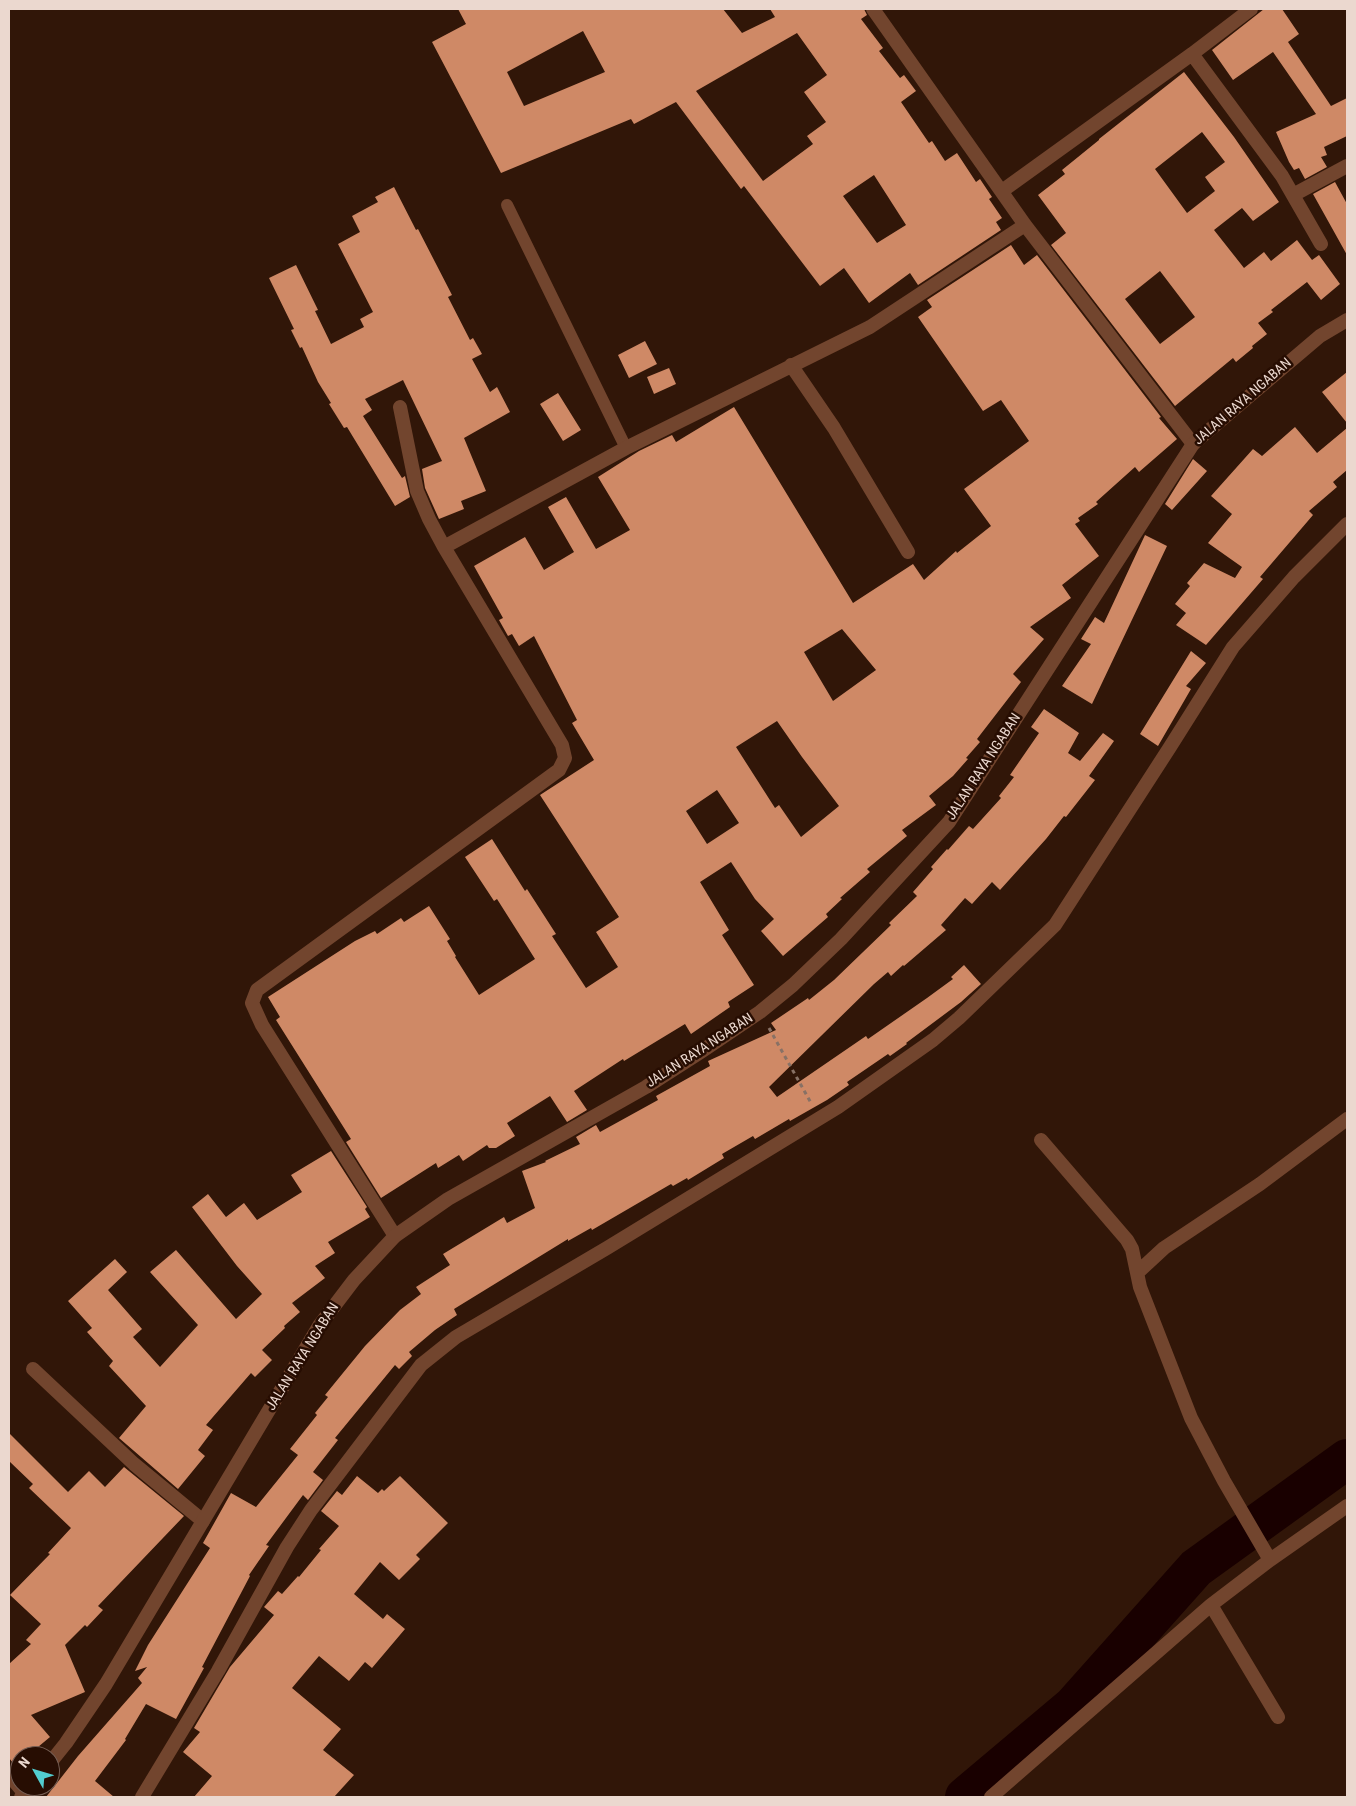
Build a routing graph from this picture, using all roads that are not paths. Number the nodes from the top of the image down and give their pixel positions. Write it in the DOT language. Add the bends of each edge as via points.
graph roads {
  1 [pos="873,9"];
  2 [pos="1251,9"];
  3 [pos="1192,54"];
  4 [pos="1347,166"];
  5 [pos="1002,191"];
  6 [pos="1293,195"];
  7 [pos="507,204"];
  8 [pos="1025,225"];
  9 [pos="1321,244"];
  10 [pos="1347,320"];
  11 [pos="792,365"];
  12 [pos="400,407"];
  13 [pos="1193,444"];
  14 [pos="626,448"];
  15 [pos="1347,524"];
  16 [pos="444,547"];
  17 [pos="908,552"];
  18 [pos="1347,1119"];
  19 [pos="1041,1140"];
  20 [pos="395,1236"];
  21 [pos="1137,1273"];
  22 [pos="33,1369"];
  23 [pos="1347,1506"];
  24 [pos="203,1521"];
  25 [pos="1270,1560"];
  26 [pos="1211,1605"];
  27 [pos="1278,1717"];
  28 [pos="60,1750"];
  29 [pos="142,1797"];
  30 [pos="991,1797"];
  1 -- 5 [label="street"];
  2 -- 3 [label="street"];
  3 -- 5 [label="street"];
  3 -- 6 [label="street"];
  4 -- 6 [label="street"];
  5 -- 8 [label="street"];
  6 -- 9 [label="street"];
  7 -- 14 [label="lane"];
  8 -- 11 [label="street" via="870,327"];
  8 -- 13 [label="street"];
  10 -- 13 [label="street, JALAN RAYA NGABAN" via="1320,336"];
  11 -- 14 [label="street"];
  11 -- 17 [label="street"];
  12 -- 16 [label="street" via="417,491"];
  13 -- 20 [label="street, JALAN RAYA NGABAN" via="949,822 841,939 760,1012 702,1051 646,1087 448,1199"];
  14 -- 16 [label="street"];
  15 -- 29 [label="street" via="1294,577 1233,647 1055,924 959,1018 838,1107 456,1337 420,1365 287,1547 218,1671"];
  16 -- 20 [label="street" via="562,745 565,758 559,770 257,990 252,1003 262,1025"];
  18 -- 21 [label="street" via="1260,1184 1164,1248"];
  19 -- 21 [label="street" via="1127,1240"];
  20 -- 24 [label="street, JALAN RAYA NGABAN" via="354,1280 319,1326"];
  21 -- 25 [label="street" via="1191,1418"];
  22 -- 24 [label="street" via="134,1464"];
  23 -- 25 [label="street"];
  24 -- 28 [label="street, JALAN RAYA NGABAN" via="106,1684"];
  25 -- 26 [label="street"];
  26 -- 27 [label="street"];
  26 -- 30 [label="street"];
}
